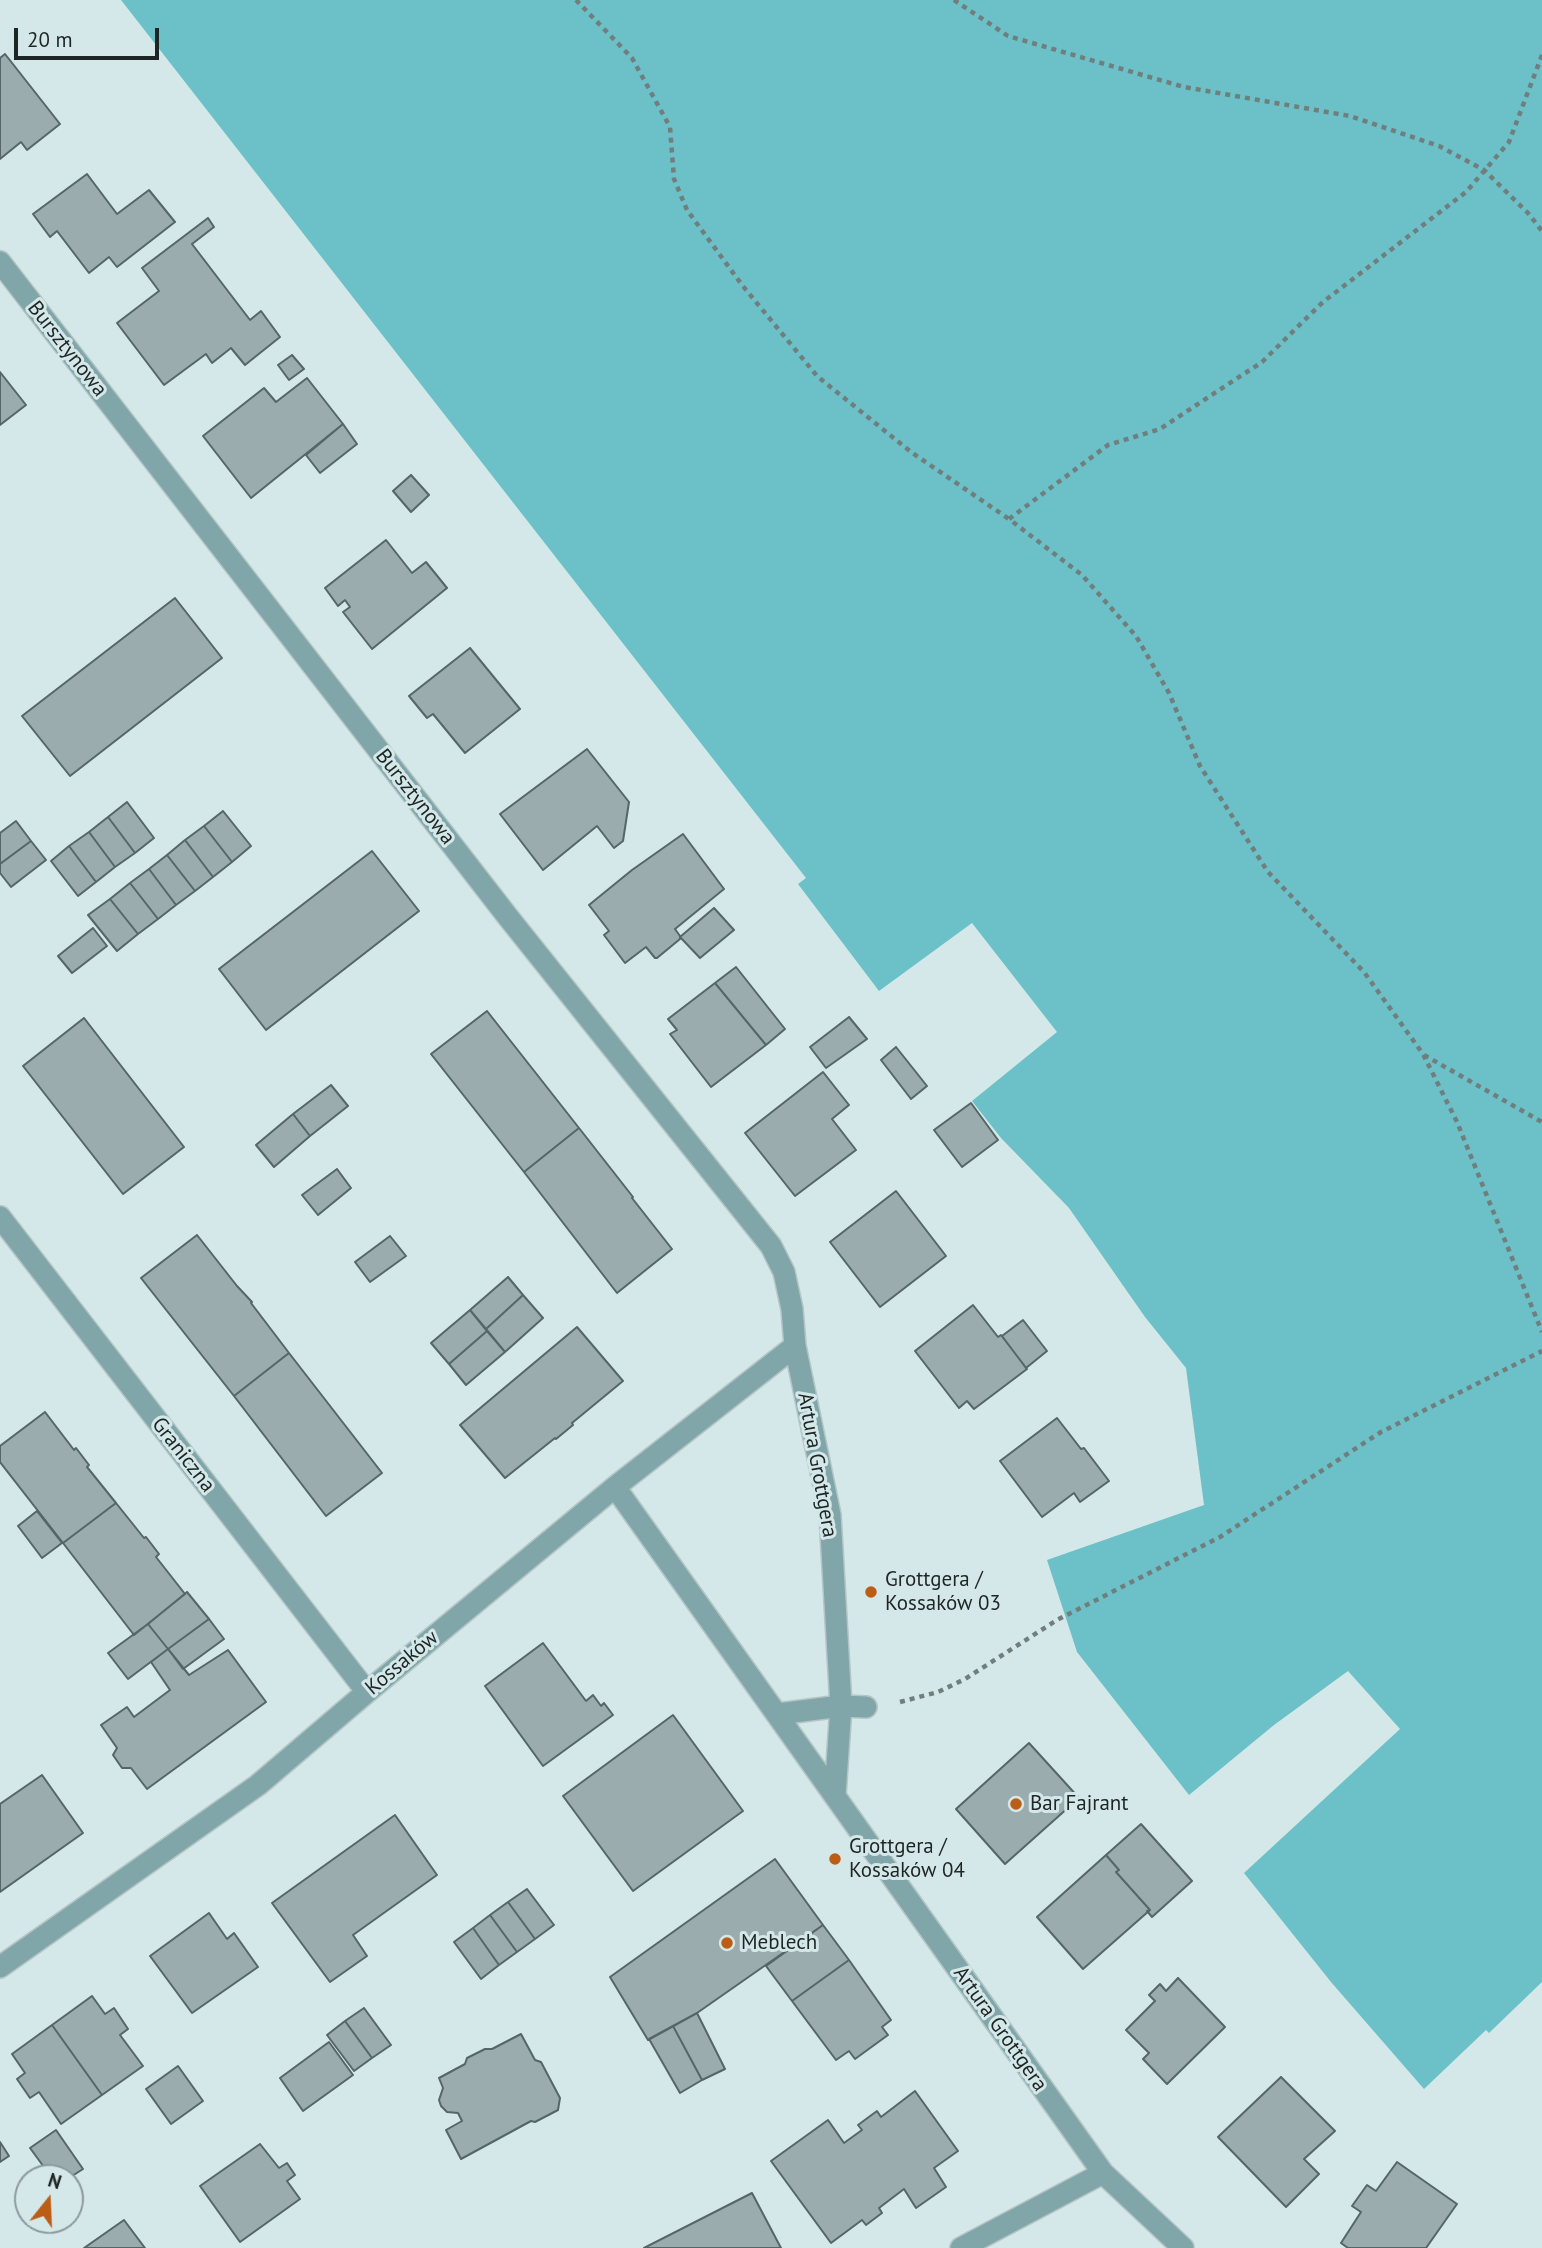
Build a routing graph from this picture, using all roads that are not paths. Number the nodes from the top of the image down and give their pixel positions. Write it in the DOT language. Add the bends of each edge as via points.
graph roads {
  1 [pos="0,262"];
  2 [pos="0,1217"];
  3 [pos="795,1346"];
  4 [pos="615,1487"];
  5 [pos="367,1692"];
  6 [pos="842,1706"];
  7 [pos="866,1707"];
  8 [pos="778,1714"];
  9 [pos="835,1795"];
  10 [pos="0,1967"];
  11 [pos="1103,2173"];
  12 [pos="961,2248"];
  13 [pos="1182,2248"];
  1 -- 3 [label="street, Bursztynowa" via="508,917 771,1246 785,1272"];
  2 -- 5 [label="street, Graniczna"];
  3 -- 4 [label="street, Kossaków"];
  3 -- 6 [label="street, Artura Grottgera" via="830,1515"];
  4 -- 5 [label="street, Kossaków"];
  4 -- 8 [label="street, Artura Grottgera"];
  5 -- 10 [label="street, Kossaków" via="258,1785"];
  6 -- 7 [label="street"];
  6 -- 8 [label="street"];
  6 -- 9 [label="street, Artura Grottgera"];
  8 -- 9 [label="street, Artura Grottgera"];
  9 -- 11 [label="street, Artura Grottgera"];
  11 -- 12 [label="street"];
  11 -- 13 [label="street, Artura Grottgera"];
}
